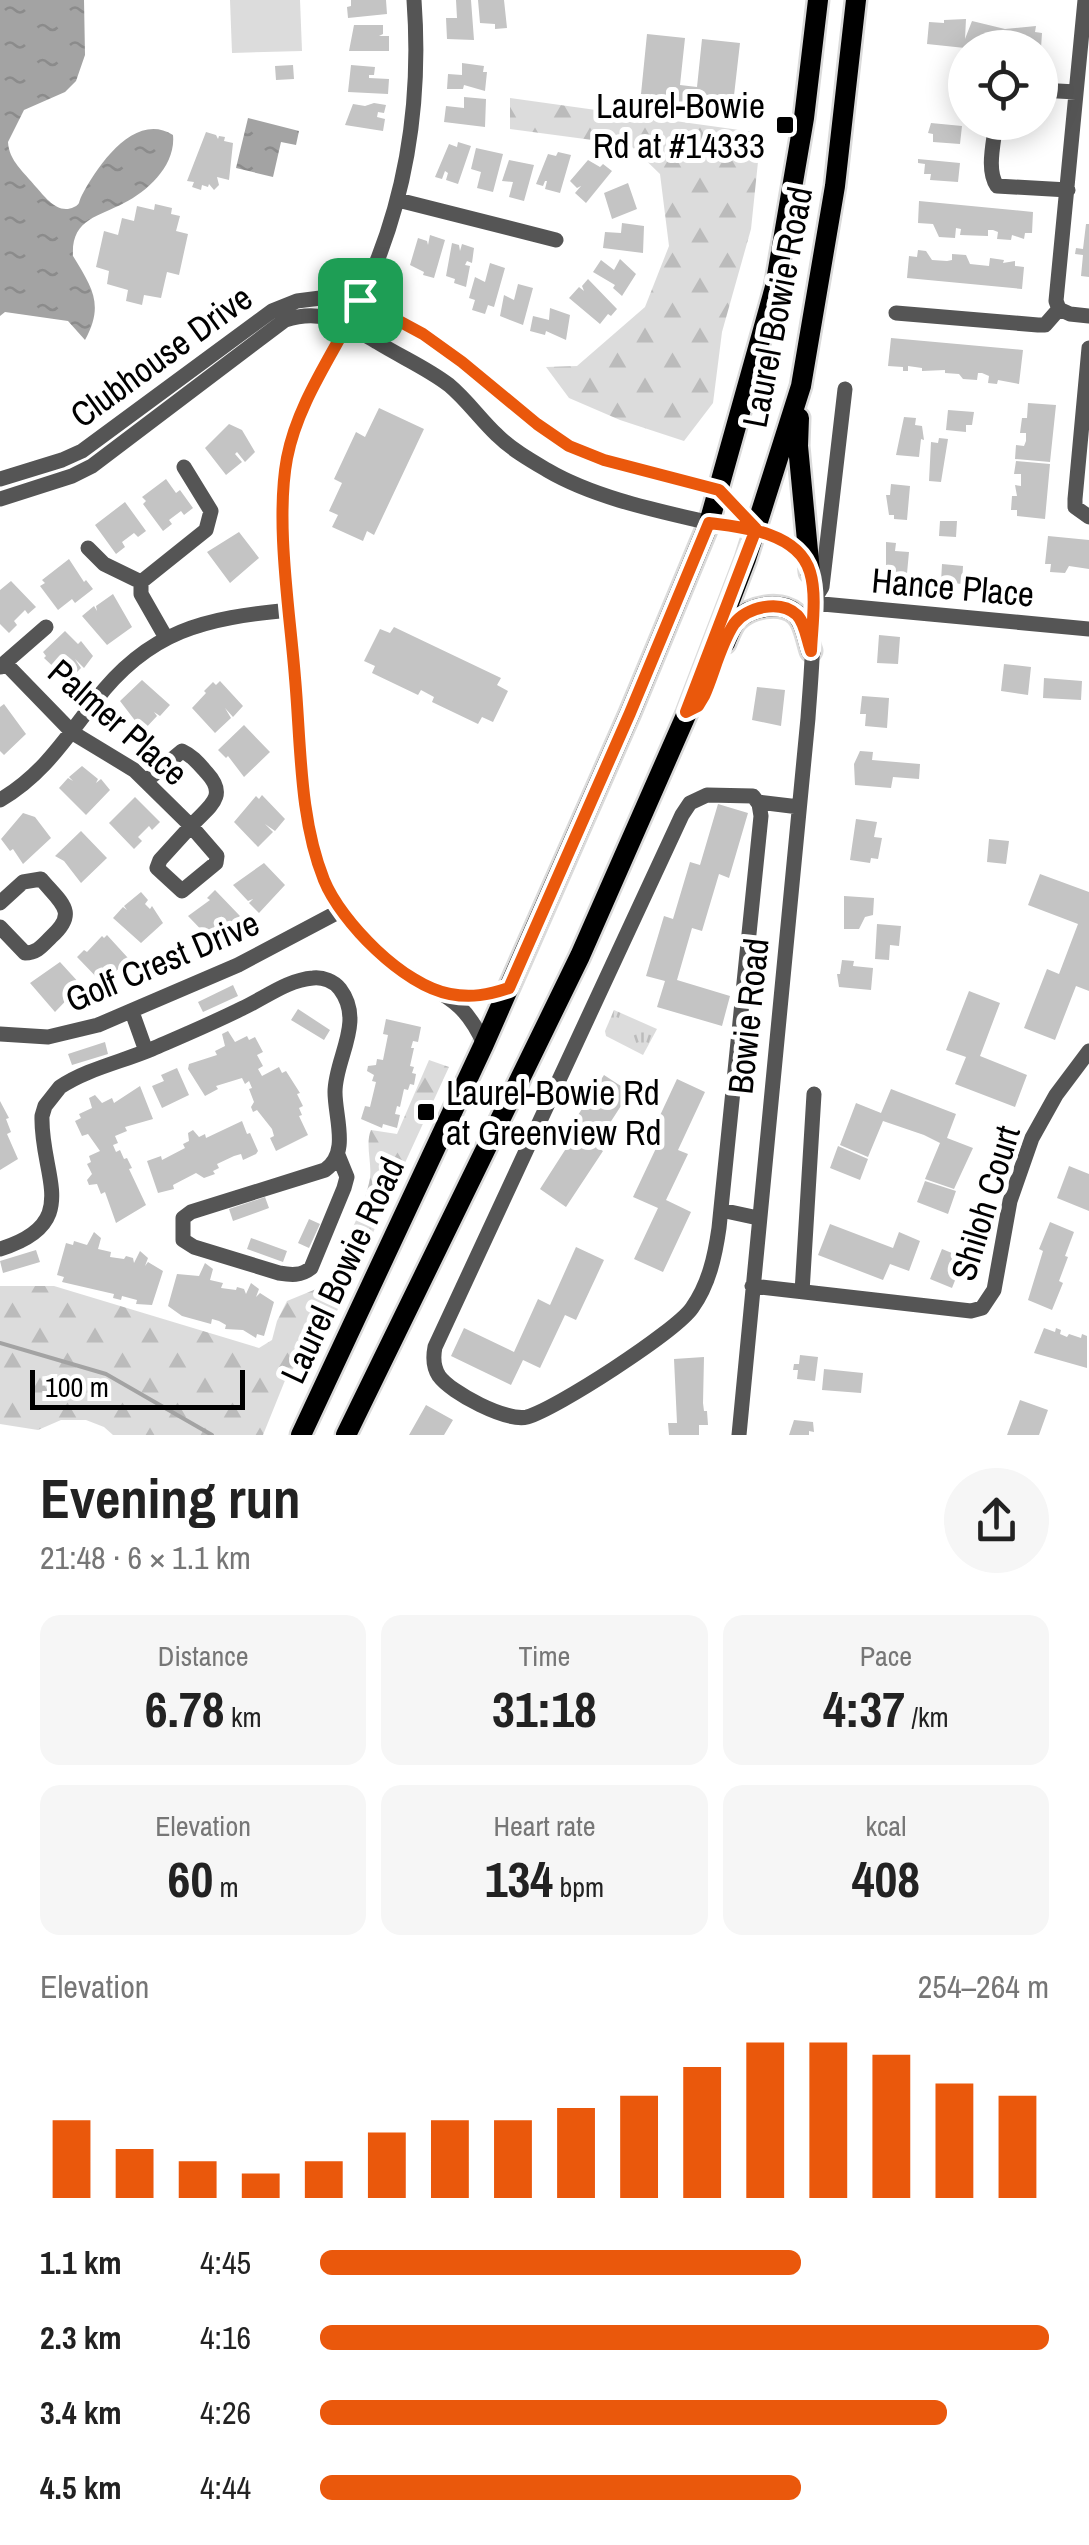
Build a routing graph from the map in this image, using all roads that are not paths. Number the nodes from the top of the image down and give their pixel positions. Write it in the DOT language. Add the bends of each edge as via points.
graph roads {
  1 [pos="414,0"];
  2 [pos="818,0"];
  3 [pos="856,0"];
  4 [pos="1085,0"];
  5 [pos="1058,91"];
  6 [pos="1076,92"];
  7 [pos="994,140"];
  8 [pos="1068,190"];
  9 [pos="398,200"];
  10 [pos="556,240"];
  11 [pos="360,300"];
  12 [pos="1059,309"];
  13 [pos="896,313"];
  14 [pos="1089,316"];
  15 [pos="348,323"];
  16 [pos="1089,348"];
  17 [pos="801,386"];
  18 [pos="845,389"];
  19 [pos="184,467"];
  20 [pos="0,479"];
  21 [pos="719,490"];
  22 [pos="0,498"];
  23 [pos="1089,517"];
  24 [pos="709,523"];
  25 [pos="756,529"];
  26 [pos="88,548"];
  27 [pos="810,572"];
  28 [pos="141,588"];
  29 [pos="812,604"];
  30 [pos="290,610"];
  31 [pos="46,627"];
  32 [pos="1089,630"];
  33 [pos="165,636"];
  34 [pos="811,651"];
  35 [pos="3,665"];
  36 [pos="686,712"];
  37 [pos="73,732"];
  38 [pos="146,780"];
  39 [pos="0,800"];
  40 [pos="758,802"];
  41 [pos="799,806"];
  42 [pos="0,903"];
  43 [pos="340,911"];
  44 [pos="0,927"];
  45 [pos="509,988"];
  46 [pos="448,994"];
  47 [pos="132,1012"];
  48 [pos="0,1034"];
  49 [pos="484,1044"];
  50 [pos="146,1051"];
  51 [pos="1089,1051"];
  52 [pos="814,1094"];
  53 [pos="338,1155"];
  54 [pos="721,1210"];
  55 [pos="758,1218"];
  56 [pos="0,1248"];
  57 [pos="752,1286"];
  58 [pos="802,1292"];
  59 [pos="301,1435"];
  60 [pos="346,1435"];
  61 [pos="739,1435"];
  1 -- 9 [label="street" via="414,123"];
  2 -- 21 [label="main road, Laurel Bowie Road" via="774,287"];
  3 -- 17 [label="main road, Laurel Bowie Road" via="835,186"];
  4 -- 6 [label="street"];
  5 -- 6 [label="street"];
  6 -- 8 [label="street"];
  7 -- 8 [label="street" via="991,171 997,186"];
  8 -- 12 [label="street"];
  9 -- 10 [label="street"];
  9 -- 11 [label="street"];
  11 -- 15 [label="street"];
  11 -- 20 [label="street, Clubhouse Drive" via="336,296 272,311 82,450"];
  11 -- 21 [label="street" via="462,362 569,446"];
  12 -- 13 [label="street" via="1046,325"];
  12 -- 14 [label="street"];
  15 -- 22 [label="street, Clubhouse Drive" via="318,315 285,320 92,466"];
  15 -- 24 [label="street" via="449,385 498,436 562,478"];
  15 -- 30 [label="street" via="288,454"];
  16 -- 23 [label="street" via="1075,499"];
  17 -- 25 [label="main road, Laurel Bowie Road"];
  17 -- 27 [label="main road" via="798,446"];
  18 -- 29 [label="street, Bowie Road" via="822,587"];
  19 -- 28 [label="street" via="211,511 210,523"];
  21 -- 24 [label="main road, Laurel Bowie Road"];
  21 -- 25 [label="street"];
  24 -- 25 [label="street"];
  24 -- 45 [label="main road, Laurel Bowie Road"];
  25 -- 27 [label="street" via="790,547"];
  25 -- 36 [label="main road, Laurel Bowie Road"];
  26 -- 28 [label="street"];
  27 -- 29 [label="street, Bowie Road"];
  28 -- 33 [label="street"];
  29 -- 32 [label="street, Hance Place"];
  29 -- 34 [label="street, Bowie Road"];
  30 -- 33 [label="street" via="214,620"];
  30 -- 43 [label="street" via="310,825 324,882"];
  31 -- 35 [label="street"];
  33 -- 37 [label="street" via="110,683"];
  34 -- 36 [label="main road" via="802,622 787,608 745,614 732,626 698,706"];
  34 -- 41 [label="street, Bowie Road"];
  35 -- 37 [label="street, Palmer Place"];
  36 -- 60 [label="main road, Laurel Bowie Road" via="580,956"];
  37 -- 38 [label="street, Palmer Place"];
  37 -- 39 [label="street" via="38,774"];
  38 -- 38 [label="street, Palmer Place" via="182,751 218,790 191,826"];
  40 -- 41 [label="street"];
  40 -- 54 [label="street" via="759,850"];
  40 -- 54 [label="street" via="753,796 708,795 687,806 439,1336 437,1374 505,1416 524,1418 557,1403 686,1315 713,1262"];
  41 -- 55 [label="street, Bowie Road"];
  42 -- 44 [label="street" via="23,882 41,880 67,917 34,953 24,953"];
  43 -- 46 [label="street" via="386,958"];
  43 -- 47 [label="street, Golf Crest Drive"];
  45 -- 46 [label="street" via="484,996"];
  45 -- 49 [label="main road, Laurel Bowie Road"];
  46 -- 49 [label="street"];
  47 -- 48 [label="street, Golf Crest Drive" via="64,1035"];
  47 -- 50 [label="street"];
  49 -- 59 [label="main road, Laurel Bowie Road"];
  50 -- 53 [label="street" via="282,988 311,978 330,981 342,991 350,1025 335,1078"];
  50 -- 56 [label="street" via="71,1080 52,1096 42,1116 50,1216 38,1230"];
  51 -- 58 [label="street, Shiloh Court" via="1032,1138 1010,1201 991,1297 982,1308"];
  52 -- 58 [label="street"];
  53 -- 53 [label="street" via="324,1170 192,1212 183,1218 183,1240 279,1273 305,1273 344,1188"];
  54 -- 55 [label="street"];
  55 -- 57 [label="street, Bowie Road"];
  57 -- 58 [label="street"];
  57 -- 61 [label="street, Bowie Road"];
}
